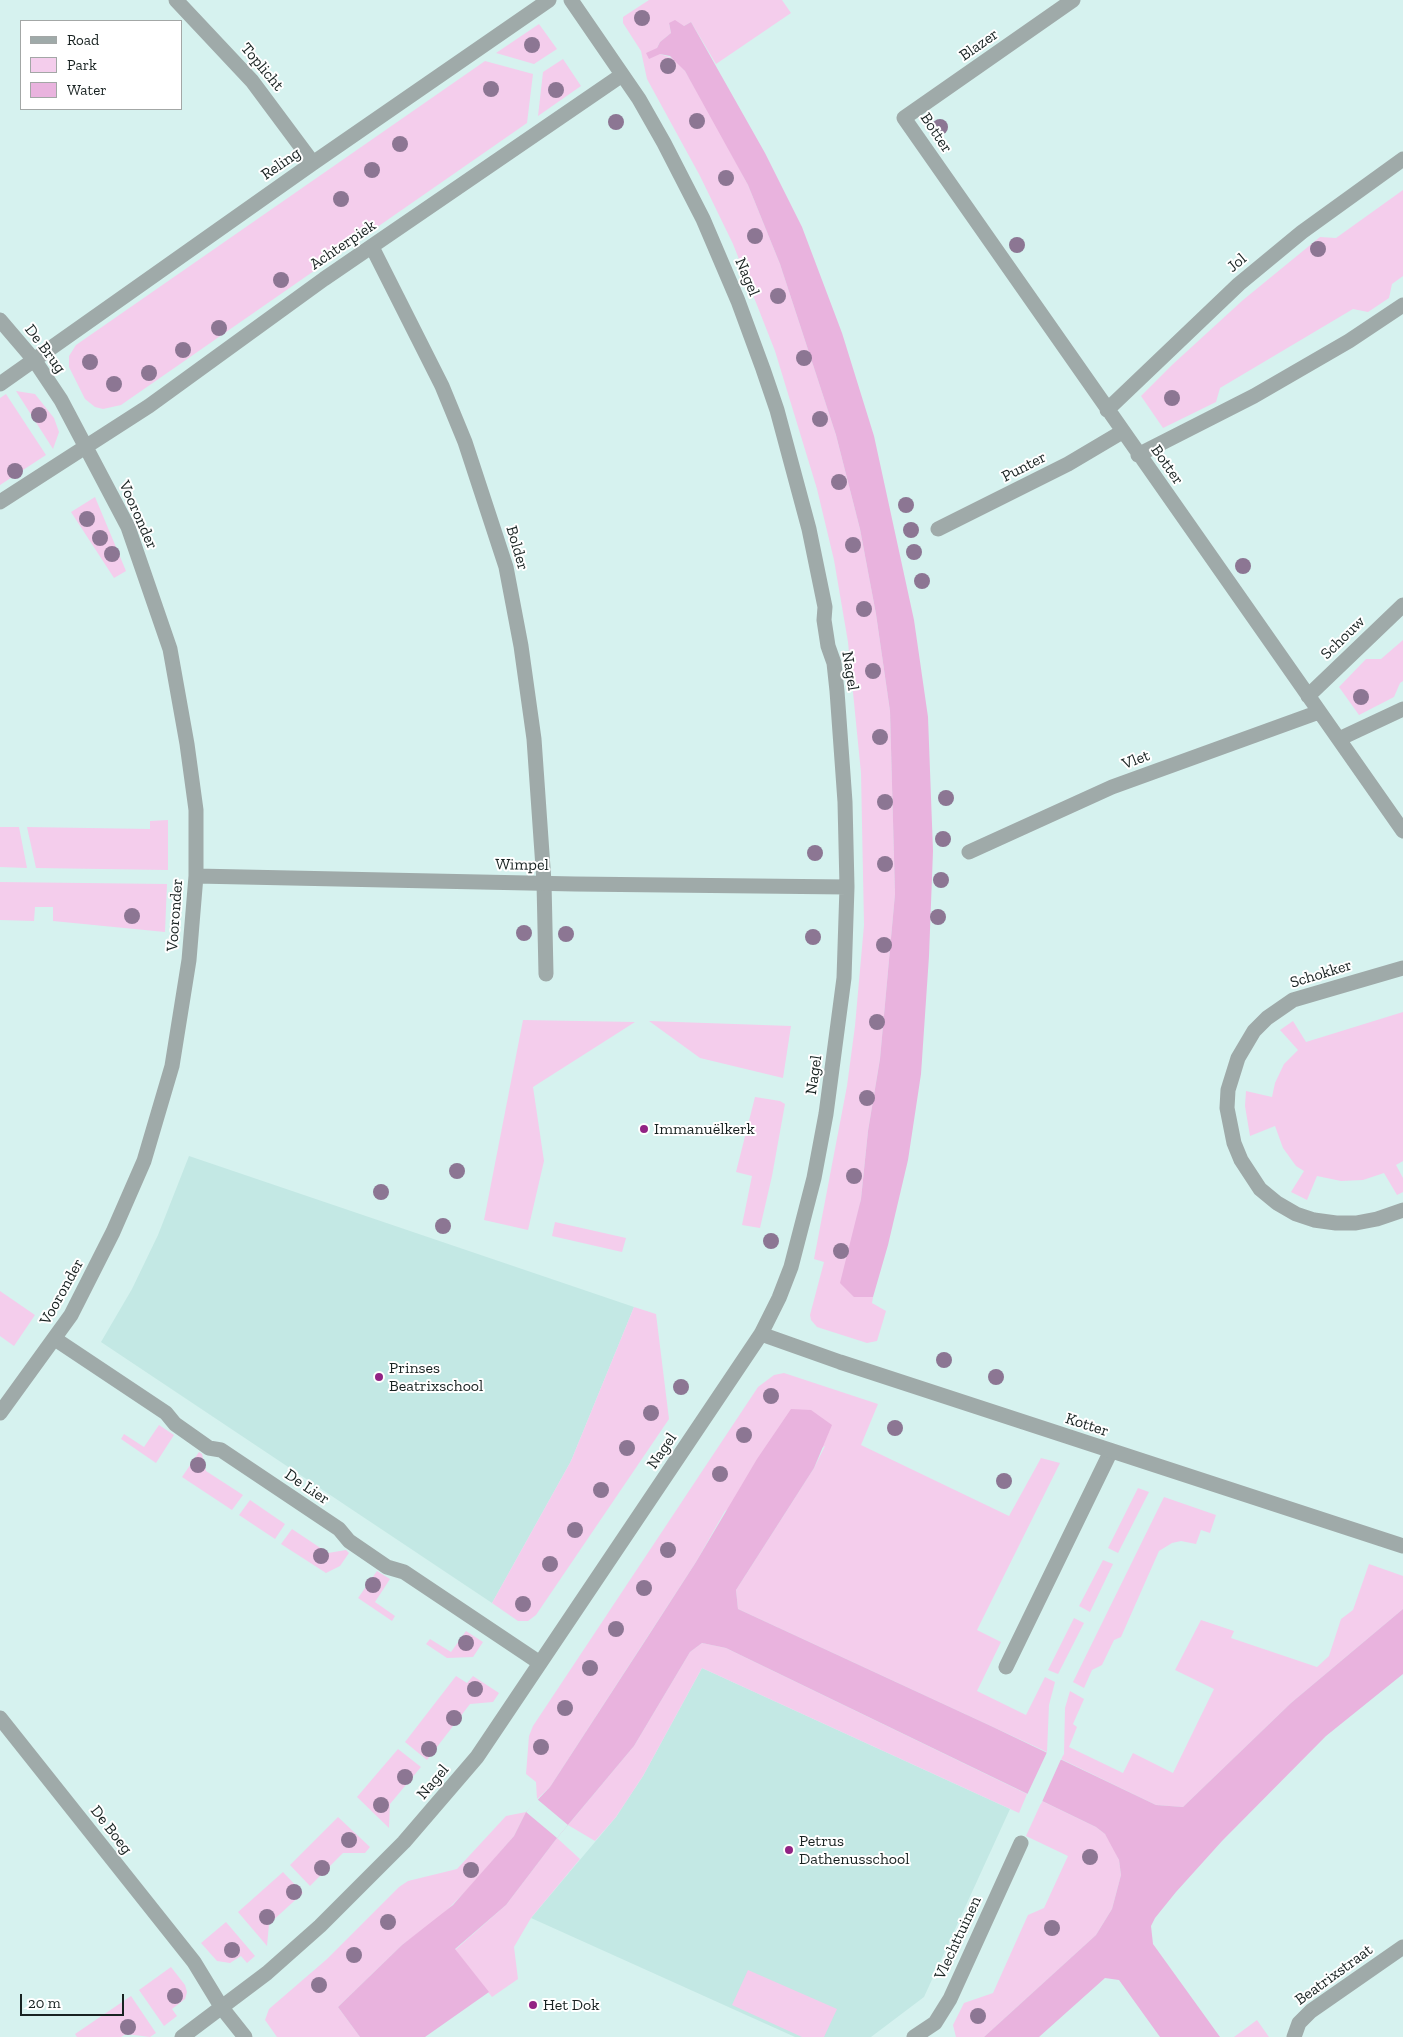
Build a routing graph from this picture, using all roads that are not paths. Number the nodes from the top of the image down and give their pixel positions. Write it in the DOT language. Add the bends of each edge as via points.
graph roads {
  1 [pos="176,0"];
  2 [pos="549,0"];
  3 [pos="571,0"];
  4 [pos="1073,0"];
  5 [pos="622,75"];
  6 [pos="904,118"];
  7 [pos="1403,159"];
  8 [pos="313,163"];
  9 [pos="372,246"];
  10 [pos="1403,305"];
  11 [pos="0,320"];
  12 [pos="35,361"];
  13 [pos="0,384"];
  14 [pos="61,400"];
  15 [pos="1107,410"];
  16 [pos="1122,432"];
  17 [pos="86,446"];
  18 [pos="1138,455"];
  19 [pos="0,502"];
  20 [pos="938,529"];
  21 [pos="1403,605"];
  22 [pos="1308,696"];
  23 [pos="1403,709"];
  24 [pos="1319,712"];
  25 [pos="1339,739"];
  26 [pos="1403,831"];
  27 [pos="969,852"];
  28 [pos="196,876"];
  29 [pos="544,882"];
  30 [pos="847,887"];
  31 [pos="1403,968"];
  32 [pos="546,974"];
  33 [pos="1403,1210"];
  34 [pos="761,1334"];
  35 [pos="55,1339"];
  36 [pos="0,1413"];
  37 [pos="1111,1451"];
  38 [pos="1403,1546"];
  39 [pos="540,1663"];
  40 [pos="1006,1668"];
  41 [pos="0,1718"];
  42 [pos="1021,1843"];
  43 [pos="1403,1947"];
  44 [pos="222,2008"];
  45 [pos="182,2037"];
  46 [pos="245,2037"];
  47 [pos="914,2037"];
  48 [pos="1294,2037"];
  1 -- 8 [label="street, Toplicht" via="252,81"];
  2 -- 8 [label="street, Reling"];
  3 -- 5 [label="street, Nagel"];
  4 -- 6 [label="street, Blazer"];
  5 -- 9 [label="street, Achterpiek"];
  5 -- 30 [label="street, Nagel" via="664,143 724,267 766,377 801,494 825,607 828,646 834,663 844,786"];
  6 -- 15 [label="street, Botter"];
  7 -- 15 [label="street, Jol" via="1239,284"];
  8 -- 12 [label="street, Reling"];
  9 -- 17 [label="street, Achterpiek" via="149,406"];
  9 -- 29 [label="street, Bolder" via="442,386 465,442 506,567 534,739"];
  10 -- 18 [label="street" via="1254,396"];
  11 -- 12 [label="street, De Brug"];
  12 -- 13 [label="street, Reling"];
  12 -- 14 [label="street, De Brug"];
  14 -- 17 [label="street, Vooronder"];
  15 -- 16 [label="street, Botter"];
  16 -- 18 [label="street, Botter"];
  16 -- 20 [label="street, Punter" via="1068,464"];
  17 -- 19 [label="street, Achterpiek"];
  17 -- 28 [label="street, Vooronder" via="128,527 170,649 196,810"];
  18 -- 22 [label="street, Botter"];
  21 -- 22 [label="street, Schouw"];
  22 -- 24 [label="street, Botter"];
  23 -- 25 [label="street"];
  24 -- 25 [label="street, Botter"];
  24 -- 27 [label="street, Vlet" via="1125,782"];
  25 -- 26 [label="street, Botter"];
  28 -- 29 [label="street, Wimpel"];
  28 -- 35 [label="street, Vooronder" via="189,960 172,1066 144,1161 113,1232 71,1315"];
  29 -- 30 [label="street, Wimpel"];
  29 -- 32 [label="street, Bolder"];
  30 -- 34 [label="street, Nagel" via="844,978 814,1178 791,1267"];
  31 -- 33 [label="street, Schokker" via="1293,1000 1267,1018 1254,1031 1238,1058 1228,1090 1234,1143 1251,1178 1283,1206 1314,1220 1356,1224"];
  34 -- 37 [label="street, Kotter"];
  34 -- 39 [label="street, Nagel"];
  35 -- 36 [label="street, Vooronder"];
  35 -- 39 [label="street, De Lier" via="166,1413 174,1424 209,1448 221,1450 339,1529 349,1541 387,1567 404,1572"];
  37 -- 38 [label="street, Kotter"];
  37 -- 40 [label="street"];
  39 -- 44 [label="street, Nagel" via="477,1757 404,1842 320,1926 268,1973"];
  41 -- 44 [label="street, De Boeg" via="194,1962"];
  42 -- 47 [label="street, Vlechttuinen" via="950,1998 935,2023"];
  43 -- 48 [label="street, Beatrixstraat" via="1310,2011 1299,2023"];
  44 -- 45 [label="street, Nagel"];
  44 -- 46 [label="street"];
}
